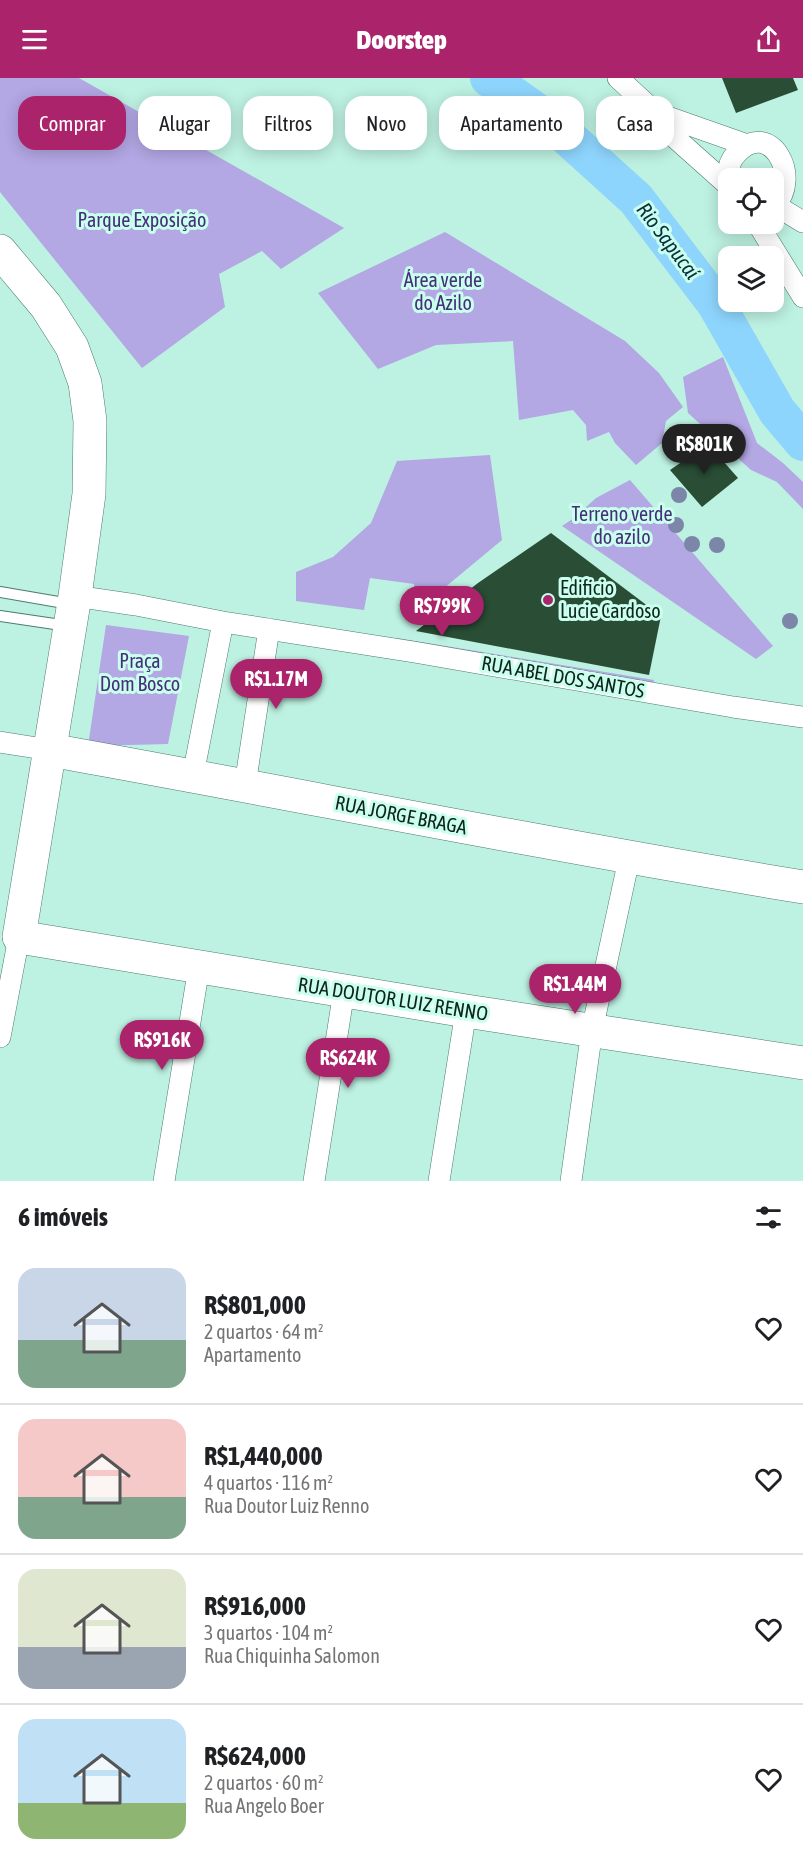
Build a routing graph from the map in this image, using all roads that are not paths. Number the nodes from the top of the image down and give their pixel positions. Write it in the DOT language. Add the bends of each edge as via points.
graph roads {
  1 [pos="618,78"];
  2 [pos="638,96"];
  3 [pos="674,119"];
  4 [pos="674,137"];
  5 [pos="747,145"];
  6 [pos="793,153"];
  7 [pos="729,168"];
  8 [pos="718,175"];
  9 [pos="798,180"];
  10 [pos="784,199"];
  11 [pos="784,210"];
  12 [pos="803,222"];
  13 [pos="764,234"];
  14 [pos="0,251"];
  15 [pos="803,297"];
  16 [pos="0,592"];
  17 [pos="73,609"];
  18 [pos="0,616"];
  19 [pos="223,622"];
  20 [pos="269,629"];
  21 [pos="803,717"];
  22 [pos="0,742"];
  23 [pos="50,750"];
  24 [pos="194,775"];
  25 [pos="245,785"];
  26 [pos="629,858"];
  27 [pos="803,887"];
  28 [pos="19,938"];
  29 [pos="199,967"];
  30 [pos="344,991"];
  31 [pos="466,1011"];
  32 [pos="592,1030"];
  33 [pos="0,1037"];
  34 [pos="803,1063"];
  35 [pos="164,1181"];
  36 [pos="314,1181"];
  37 [pos="439,1181"];
  38 [pos="571,1181"];
  1 -- 2 [label="street"];
  3 -- 5 [label="street"];
  4 -- 8 [label="street"];
  5 -- 6 [label="street" via="774,145"];
  5 -- 7 [label="street" via="733,158"];
  6 -- 9 [label="street" via="790,160"];
  9 -- 10 [label="street"];
  11 -- 12 [label="street"];
  13 -- 15 [label="street"];
  14 -- 17 [label="highway" via="52,315 72,347 85,383 90,421 90,494"];
  16 -- 17 [label="lane"];
  17 -- 18 [label="lane"];
  17 -- 19 [label="street, RUA ABEL DOS SANTOS" via="136,605"];
  17 -- 23 [label="highway"];
  19 -- 20 [label="street, RUA ABEL DOS SANTOS"];
  19 -- 24 [label="street"];
  20 -- 21 [label="street, RUA ABEL DOS SANTOS"];
  20 -- 25 [label="street"];
  22 -- 23 [label="street, RUA JORGE BRAGA"];
  23 -- 24 [label="highway, RUA JORGE BRAGA"];
  23 -- 28 [label="highway"];
  24 -- 25 [label="highway, RUA JORGE BRAGA"];
  25 -- 26 [label="highway, RUA JORGE BRAGA"];
  26 -- 27 [label="highway, RUA JORGE BRAGA"];
  26 -- 32 [label="street"];
  28 -- 29 [label="highway, RUA DOUTOR LUIZ RENNO"];
  28 -- 33 [label="street"];
  29 -- 30 [label="highway, RUA DOUTOR LUIZ RENNO"];
  29 -- 35 [label="street"];
  30 -- 31 [label="highway, RUA DOUTOR LUIZ RENNO"];
  30 -- 36 [label="street"];
  31 -- 32 [label="highway, RUA DOUTOR LUIZ RENNO"];
  31 -- 37 [label="street"];
  32 -- 34 [label="highway, RUA DOUTOR LUIZ RENNO"];
  32 -- 38 [label="street"];
}
